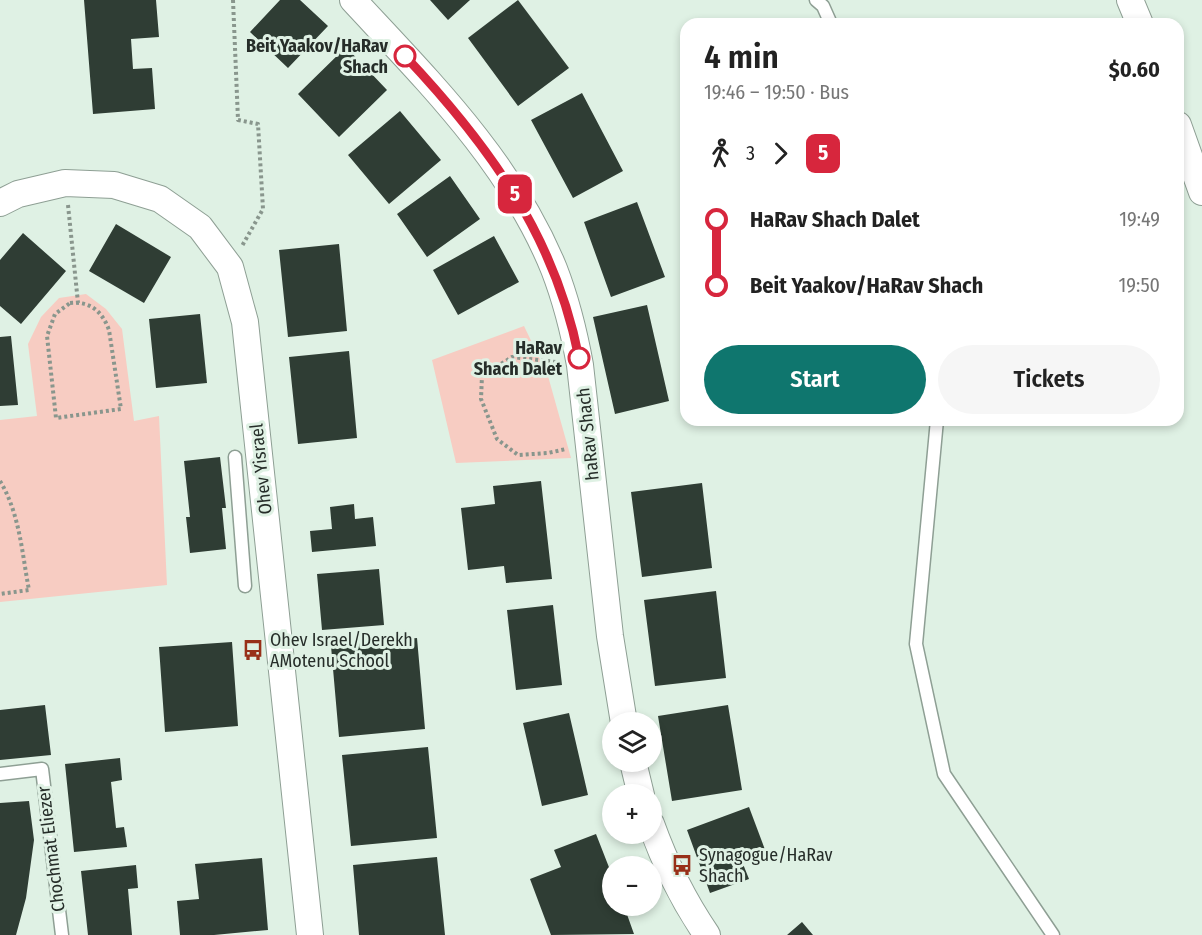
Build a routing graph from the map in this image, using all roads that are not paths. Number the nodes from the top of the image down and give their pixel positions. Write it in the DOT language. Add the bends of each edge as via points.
graph roads {
  1 [pos="353,0"];
  2 [pos="816,0"];
  3 [pos="1130,0"];
  4 [pos="828,18"];
  5 [pos="1138,18"];
  6 [pos="1184,142"];
  7 [pos="1202,192"];
  8 [pos="0,203"];
  9 [pos="936,426"];
  10 [pos="235,458"];
  11 [pos="253,525"];
  12 [pos="245,586"];
  13 [pos="622,712"];
  14 [pos="0,774"];
  15 [pos="659,844"];
  16 [pos="62,935"];
  17 [pos="310,935"];
  18 [pos="707,935"];
  19 [pos="1053,935"];
  1 -- 13 [label="street, haRav Shach" via="438,91 485,149 540,238 553,268 574,332 580,365"];
  2 -- 4 [label="lane"];
  3 -- 5 [label="street"];
  6 -- 7 [label="street"];
  8 -- 11 [label="street, Ohev Yisrael" via="18,194 65,183 114,184 160,199 200,227 230,267 245,322"];
  9 -- 19 [label="lane" via="916,644 944,774"];
  10 -- 11 [label="lane"];
  11 -- 12 [label="lane"];
  11 -- 17 [label="street, Ohev Yisrael"];
  14 -- 16 [label="lane, Chochmat Eliezer" via="42,769"];
  15 -- 18 [label="street"];
}
